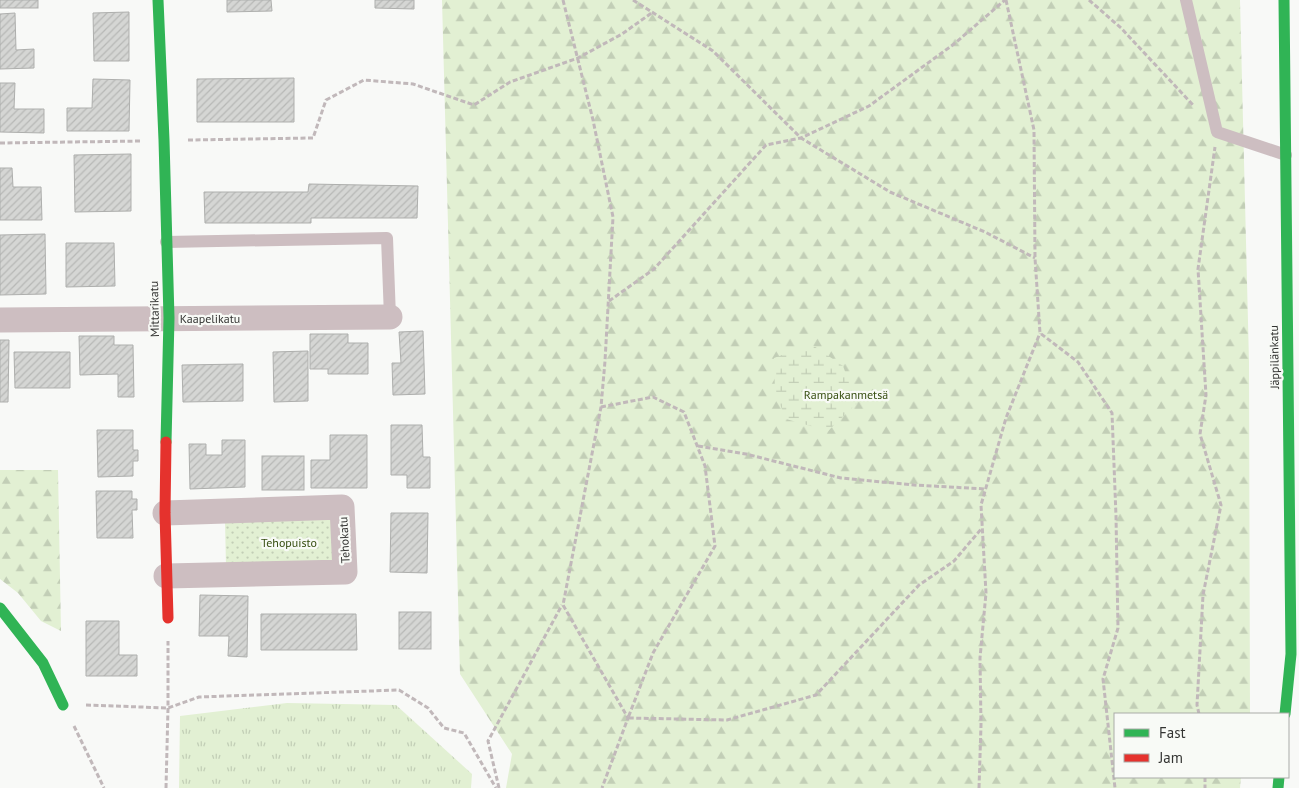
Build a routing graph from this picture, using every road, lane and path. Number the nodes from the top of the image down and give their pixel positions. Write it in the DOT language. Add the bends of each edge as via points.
graph roads {
  1 [pos="158,0"];
  2 [pos="564,0"];
  3 [pos="633,0"];
  4 [pos="1006,0"];
  5 [pos="1088,0"];
  6 [pos="1186,0"];
  7 [pos="1284,0"];
  8 [pos="653,12"];
  9 [pos="578,58"];
  10 [pos="1217,132"];
  11 [pos="313,138"];
  12 [pos="801,138"];
  13 [pos="1286,155"];
  14 [pos="166,242"];
  15 [pos="1035,258"];
  16 [pos="608,301"];
  17 [pos="390,317"];
  18 [pos="169,318"];
  19 [pos="0,320"];
  20 [pos="1040,332"];
  21 [pos="601,407"];
  22 [pos="697,446"];
  23 [pos="986,489"];
  24 [pos="165,513"];
  25 [pos="982,528"];
  26 [pos="166,576"];
  27 [pos="563,605"];
  28 [pos="0,608"];
  29 [pos="168,618"];
  30 [pos="64,705"];
  31 [pos="168,708"];
  32 [pos="1199,713"];
  33 [pos="1285,713"];
  34 [pos="628,718"];
  35 [pos="104,788"];
  36 [pos="166,788"];
  37 [pos="498,788"];
  38 [pos="602,788"];
  39 [pos="979,788"];
  40 [pos="1115,788"];
  1 -- 14 [label="street, Mittarikatu"];
  2 -- 9 [label="path"];
  3 -- 8 [label="path"];
  4 -- 12 [label="path" via="954,44 868,106"];
  4 -- 15 [label="path" via="1034,130"];
  5 -- 10 [label="path" via="1127,35"];
  6 -- 10 [label="lane"];
  7 -- 13 [label="street, Jäppilänkatu"];
  8 -- 9 [label="path" via="622,34"];
  8 -- 12 [label="path" via="713,51"];
  9 -- 11 [label="path" via="510,82 474,105 413,84 364,80 326,100"];
  9 -- 16 [label="path" via="614,217"];
  10 -- 13 [label="lane"];
  10 -- 32 [label="path" via="1198,269 1206,394 1200,434 1221,505 1202,595"];
  12 -- 15 [label="path" via="890,192 985,232"];
  12 -- 16 [label="path" via="766,144 654,269"];
  13 -- 33 [label="street, Jäppilänkatu" via="1290,654"];
  14 -- 17 [label="lane" via="386,238"];
  14 -- 18 [label="street, Mittarikatu"];
  15 -- 20 [label="path"];
  16 -- 21 [label="path"];
  17 -- 18 [label="street, Kaapelikatu"];
  18 -- 19 [label="street, Kaapelikatu"];
  18 -- 24 [label="street, Mittarikatu"];
  20 -- 23 [label="path" via="1006,418"];
  20 -- 40 [label="path" via="1078,362 1112,413 1118,628 1103,679"];
  21 -- 22 [label="path" via="653,397 684,412"];
  21 -- 27 [label="path"];
  22 -- 23 [label="path" via="746,454 841,478"];
  22 -- 34 [label="path" via="705,466 715,546 653,653"];
  23 -- 25 [label="path" via="981,505"];
  24 -- 26 [label="street, Mittarikatu"];
  24 -- 26 [label="street, Tehokatu" via="342,507 345,572"];
  25 -- 34 [label="path" via="954,561 919,585 816,695 727,720"];
  25 -- 39 [label="path" via="986,593 980,658"];
  26 -- 29 [label="street, Mittarikatu"];
  27 -- 34 [label="path"];
  27 -- 37 [label="path" via="488,741"];
  28 -- 30 [label="street" via="44,663"];
  29 -- 31 [label="path"];
  30 -- 31 [label="path"];
  30 -- 35 [label="path"];
  31 -- 36 [label="path"];
  31 -- 37 [label="path" via="199,697 399,690 428,708 444,728 464,733"];
  34 -- 38 [label="path"];
}
